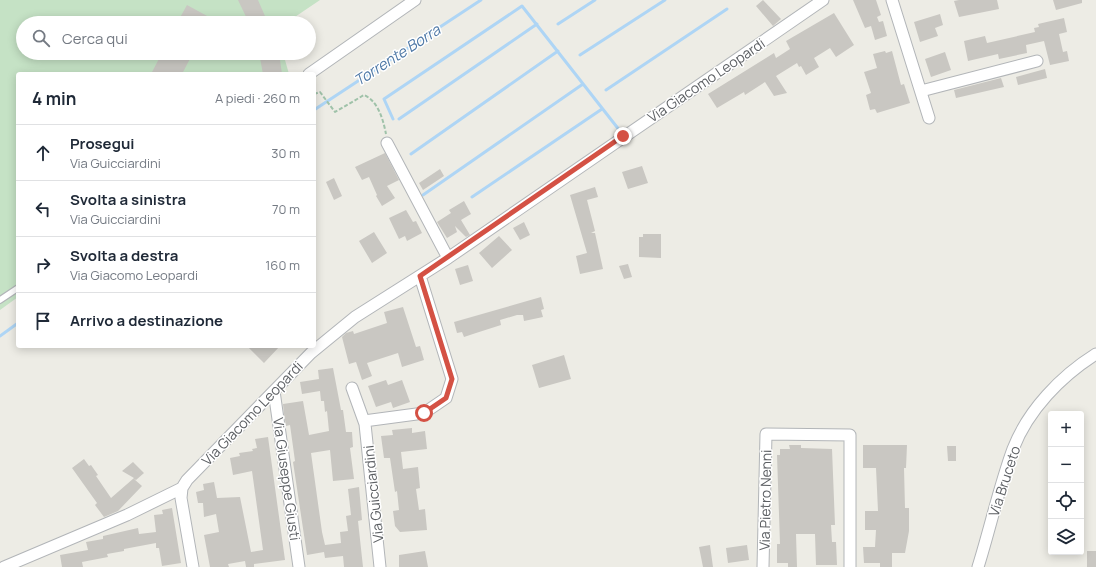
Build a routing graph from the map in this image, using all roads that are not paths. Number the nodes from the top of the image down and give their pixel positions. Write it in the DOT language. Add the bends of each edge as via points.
graph roads {
  1 [pos="415,0"];
  2 [pos="823,0"];
  3 [pos="892,0"];
  4 [pos="1037,61"];
  5 [pos="312,72"];
  6 [pos="920,91"];
  7 [pos="929,118"];
  8 [pos="387,143"];
  9 [pos="448,258"];
  10 [pos="420,276"];
  11 [pos="16,289"];
  12 [pos="0,300"];
  13 [pos="1096,354"];
  14 [pos="352,388"];
  15 [pos="274,391"];
  16 [pos="364,421"];
  17 [pos="182,488"];
  18 [pos="4,567"];
  19 [pos="193,567"];
  20 [pos="299,567"];
  21 [pos="380,567"];
  22 [pos="763,567"];
  23 [pos="850,567"];
  24 [pos="978,567"];
  1 -- 5 [label="street"];
  2 -- 9 [label="street, Via Giacomo Leopardi"];
  3 -- 6 [label="street"];
  4 -- 6 [label="street"];
  6 -- 7 [label="street"];
  8 -- 9 [label="street"];
  9 -- 10 [label="street, Via Giacomo Leopardi"];
  10 -- 15 [label="street, Via Giacomo Leopardi" via="354,317 311,353"];
  10 -- 16 [label="street" via="452,379 446,398 424,413"];
  11 -- 12 [label="lane"];
  13 -- 24 [label="street, Via Bruceto" via="1056,385 1031,415 1013,449"];
  14 -- 16 [label="street, Via Guicciardini"];
  15 -- 17 [label="street, Via Giacomo Leopardi"];
  15 -- 20 [label="street, Via Giuseppe Giusti"];
  16 -- 21 [label="street, Via Guicciardini"];
  17 -- 18 [label="street, Via Giacomo Leopardi" via="128,515"];
  17 -- 19 [label="street" via="181,498"];
  22 -- 23 [label="street, Via Pietro Nenni" via="766,434 850,435"];
}
